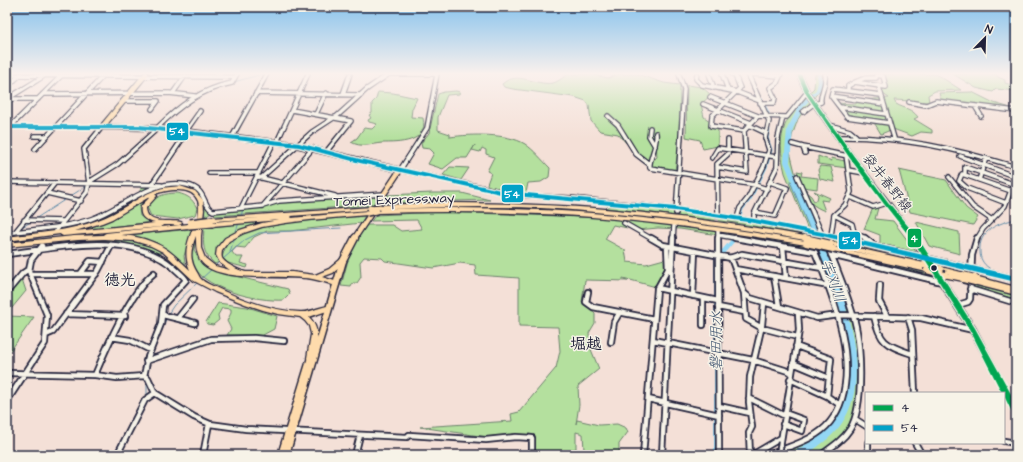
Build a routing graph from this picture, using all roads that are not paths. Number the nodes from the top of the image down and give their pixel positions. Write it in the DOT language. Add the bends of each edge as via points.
graph roads {
  1 [pos="85,95"];
  2 [pos="129,95"];
  3 [pos="362,95"];
  4 [pos="41,96"];
  5 [pos="192,96"];
  6 [pos="195,96"];
  7 [pos="255,96"];
  8 [pos="298,96"];
  9 [pos="325,96"];
  10 [pos="433,96"];
  11 [pos="684,96"];
  12 [pos="733,96"];
  13 [pos="746,96"];
  14 [pos="758,96"];
  15 [pos="774,96"];
  16 [pos="806,96"];
  17 [pos="810,96"];
  18 [pos="821,96"];
  19 [pos="831,96"];
  20 [pos="881,96"];
  21 [pos="710,97"];
  22 [pos="7,99"];
  23 [pos="38,99"];
  24 [pos="123,101"];
  25 [pos="761,102"];
  26 [pos="814,102"];
  27 [pos="909,102"];
  28 [pos="726,103"];
  29 [pos="703,104"];
  30 [pos="884,104"];
  31 [pos="975,106"];
  32 [pos="840,107"];
  33 [pos="152,110"];
  34 [pos="292,110"];
  35 [pos="718,110"];
  36 [pos="200,111"];
  37 [pos="1016,111"];
  38 [pos="803,112"];
  39 [pos="316,114"];
  40 [pos="766,114"];
  41 [pos="886,114"];
  42 [pos="608,116"];
  43 [pos="758,116"];
  44 [pos="981,116"];
  45 [pos="336,117"];
  46 [pos="783,117"];
  47 [pos="889,123"];
  48 [pos="750,124"];
  49 [pos="830,125"];
  50 [pos="56,127"];
  51 [pos="102,127"];
  52 [pos="8,128"];
  53 [pos="158,128"];
  54 [pos="650,128"];
  55 [pos="187,131"];
  56 [pos="744,131"];
  57 [pos="656,133"];
  58 [pos="766,133"];
  59 [pos="34,136"];
  60 [pos="47,136"];
  61 [pos="856,136"];
  62 [pos="232,137"];
  63 [pos="838,137"];
  64 [pos="894,138"];
  65 [pos="728,140"];
  66 [pos="275,142"];
  67 [pos="792,144"];
  68 [pos="299,145"];
  69 [pos="655,146"];
  70 [pos="313,148"];
  71 [pos="803,148"];
  72 [pos="34,149"];
  73 [pos="728,150"];
  74 [pos="326,152"];
  75 [pos="746,152"];
  76 [pos="805,153"];
  77 [pos="768,155"];
  78 [pos="849,156"];
  79 [pos="960,156"];
  80 [pos="777,157"];
  81 [pos="986,158"];
  82 [pos="722,160"];
  83 [pos="649,164"];
  84 [pos="984,165"];
  85 [pos="717,167"];
  86 [pos="1016,167"];
  87 [pos="400,170"];
  88 [pos="848,170"];
  89 [pos="982,172"];
  90 [pos="209,173"];
  91 [pos="679,173"];
  92 [pos="864,173"];
  93 [pos="965,175"];
  94 [pos="259,176"];
  95 [pos="797,176"];
  96 [pos="949,177"];
  97 [pos="1016,177"];
  98 [pos="717,179"];
  99 [pos="979,180"];
  100 [pos="7,182"];
  101 [pos="770,182"];
  102 [pos="55,183"];
  103 [pos="89,183"];
  104 [pos="283,183"];
  105 [pos="152,184"];
  106 [pos="1013,184"];
  107 [pos="169,185"];
  108 [pos="755,185"];
  109 [pos="767,189"];
  110 [pos="1011,191"];
  111 [pos="47,193"];
  112 [pos="384,194"];
  113 [pos="336,196"];
  114 [pos="850,197"];
  115 [pos="81,201"];
  116 [pos="886,203"];
  117 [pos="1006,203"];
  118 [pos="263,206"];
  119 [pos="241,208"];
  120 [pos="368,211"];
  121 [pos="675,211"];
  122 [pos="755,212"];
  123 [pos="834,215"];
  124 [pos="717,216"];
  125 [pos="737,218"];
  126 [pos="24,220"];
  127 [pos="992,220"];
  128 [pos="64,221"];
  129 [pos="754,221"];
  130 [pos="624,222"];
  131 [pos="179,223"];
  132 [pos="190,224"];
  133 [pos="60,226"];
  134 [pos="674,226"];
  135 [pos="56,231"];
  136 [pos="807,231"];
  137 [pos="15,232"];
  138 [pos="7,233"];
  139 [pos="821,234"];
  140 [pos="831,236"];
  141 [pos="74,238"];
  142 [pos="7,239"];
  143 [pos="7,245"];
  144 [pos="42,246"];
  145 [pos="111,246"];
  146 [pos="876,246"];
  147 [pos="667,247"];
  148 [pos="783,247"];
  149 [pos="673,248"];
  150 [pos="832,249"];
  151 [pos="38,251"];
  152 [pos="694,251"];
  153 [pos="815,252"];
  154 [pos="7,254"];
  155 [pos="718,255"];
  156 [pos="730,258"];
  157 [pos="927,258"];
  158 [pos="343,261"];
  159 [pos="103,262"];
  160 [pos="784,262"];
  161 [pos="926,267"];
  162 [pos="971,267"];
  163 [pos="822,268"];
  164 [pos="735,269"];
  165 [pos="29,271"];
  166 [pos="81,273"];
  167 [pos="154,273"];
  168 [pos="244,273"];
  169 [pos="96,274"];
  170 [pos="317,276"];
  171 [pos="774,276"];
  172 [pos="963,277"];
  173 [pos="786,278"];
  174 [pos="1016,279"];
  175 [pos="975,280"];
  176 [pos="942,282"];
  177 [pos="336,284"];
  178 [pos="880,285"];
  179 [pos="210,286"];
  180 [pos="829,286"];
  181 [pos="657,288"];
  182 [pos="970,289"];
  183 [pos="1016,289"];
  184 [pos="7,292"];
  185 [pos="588,292"];
  186 [pos="671,292"];
  187 [pos="744,292"];
  188 [pos="1016,293"];
  189 [pos="692,296"];
  190 [pos="703,298"];
  191 [pos="193,299"];
  192 [pos="718,301"];
  193 [pos="764,303"];
  194 [pos="1016,303"];
  195 [pos="958,305"];
  196 [pos="779,306"];
  197 [pos="718,307"];
  198 [pos="328,308"];
  199 [pos="620,312"];
  200 [pos="744,312"];
  201 [pos="798,313"];
  202 [pos="66,314"];
  203 [pos="838,314"];
  204 [pos="163,315"];
  205 [pos="301,315"];
  206 [pos="125,316"];
  207 [pos="874,316"];
  208 [pos="886,316"];
  209 [pos="853,317"];
  210 [pos="908,317"];
  211 [pos="178,318"];
  212 [pos="654,319"];
  213 [pos="195,322"];
  214 [pos="703,326"];
  215 [pos="762,328"];
  216 [pos="974,330"];
  217 [pos="46,335"];
  218 [pos="111,337"];
  219 [pos="797,338"];
  220 [pos="653,340"];
  221 [pos="284,341"];
  222 [pos="611,342"];
  223 [pos="668,343"];
  224 [pos="796,346"];
  225 [pos="150,350"];
  226 [pos="718,353"];
  227 [pos="912,354"];
  228 [pos="310,358"];
  229 [pos="753,360"];
  230 [pos="146,361"];
  231 [pos="793,363"];
  232 [pos="791,372"];
  233 [pos="7,373"];
  234 [pos="25,373"];
  235 [pos="96,375"];
  236 [pos="144,376"];
  237 [pos="790,378"];
  238 [pos="829,378"];
  239 [pos="914,392"];
  240 [pos="155,393"];
  241 [pos="827,396"];
  242 [pos="749,398"];
  243 [pos="648,399"];
  244 [pos="7,401"];
  245 [pos="665,402"];
  246 [pos="837,403"];
  247 [pos="719,406"];
  248 [pos="1016,411"];
  249 [pos="750,413"];
  250 [pos="785,414"];
  251 [pos="719,415"];
  252 [pos="855,419"];
  253 [pos="209,424"];
  254 [pos="783,424"];
  255 [pos="865,425"];
  256 [pos="291,431"];
  257 [pos="360,435"];
  258 [pos="781,440"];
  259 [pos="1005,441"];
  260 [pos="1016,443"];
  261 [pos="868,444"];
  262 [pos="916,444"];
  263 [pos="117,455"];
  264 [pos="202,455"];
  265 [pos="281,455"];
  266 [pos="286,455"];
  267 [pos="355,455"];
  268 [pos="532,455"];
  269 [pos="643,455"];
  270 [pos="662,455"];
  271 [pos="719,455"];
  272 [pos="751,455"];
  273 [pos="769,455"];
  274 [pos="779,455"];
  275 [pos="821,455"];
  276 [pos="868,455"];
  277 [pos="922,455"];
  1 -- 50 [label="street"];
  2 -- 24 [label="main road"];
  3 -- 45 [label="street"];
  4 -- 23 [label="street"];
  5 -- 6 [label="street"];
  6 -- 53 [label="street" via="174,111"];
  7 -- 62 [label="street"];
  8 -- 34 [label="street"];
  9 -- 39 [label="street"];
  10 -- 87 [label="street" via="427,128"];
  11 -- 91 [label="street"];
  12 -- 28 [label="street"];
  13 -- 25 [label="street"];
  14 -- 25 [label="street"];
  15 -- 25 [label="street" via="774,103"];
  16 -- 46 [label="street" via="787,117"];
  17 -- 26 [label="main road, 袋井春野線"];
  18 -- 26 [label="street" via="821,102"];
  19 -- 30 [label="street"];
  19 -- 32 [label="street"];
  20 -- 30 [label="street"];
  21 -- 28 [label="street"];
  22 -- 23 [label="street"];
  23 -- 52 [label="street"];
  24 -- 33 [label="street" via="158,101"];
  24 -- 51 [label="main road"];
  25 -- 40 [label="street"];
  26 -- 38 [label="street"];
  26 -- 49 [label="main road, 袋井春野線"];
  27 -- 31 [label="street" via="926,105 936,101"];
  28 -- 35 [label="street"];
  28 -- 43 [label="street"];
  29 -- 35 [label="street"];
  30 -- 41 [label="street"];
  31 -- 37 [label="street"];
  31 -- 44 [label="street" via="977,114"];
  32 -- 41 [label="street"];
  32 -- 47 [label="street" via="847,117"];
  34 -- 39 [label="street"];
  34 -- 66 [label="street"];
  35 -- 48 [label="street"];
  35 -- 56 [label="street" via="712,116 711,126"];
  36 -- 55 [label="street"];
  39 -- 45 [label="street"];
  40 -- 43 [label="street"];
  40 -- 46 [label="street"];
  40 -- 58 [label="street" via="769,121"];
  41 -- 47 [label="street"];
  42 -- 83 [label="street" via="623,130 637,155"];
  43 -- 48 [label="street"];
  45 -- 68 [label="street" via="314,131"];
  45 -- 74 [label="street" via="351,121"];
  46 -- 80 [label="street" via="778,133"];
  47 -- 64 [label="street"];
  48 -- 56 [label="street"];
  48 -- 58 [label="street"];
  49 -- 61 [label="street" via="850,131"];
  49 -- 63 [label="main road, 袋井春野線"];
  50 -- 51 [label="street"];
  50 -- 52 [label="street"];
  50 -- 60 [label="street"];
  51 -- 53 [label="main road"];
  51 -- 103 [label="street" via="84,149"];
  53 -- 55 [label="main road"];
  53 -- 103 [label="street" via="118,164"];
  54 -- 69 [label="street" via="649,136"];
  55 -- 62 [label="main road"];
  55 -- 105 [label="street"];
  56 -- 75 [label="street"];
  57 -- 69 [label="street"];
  58 -- 77 [label="street"];
  59 -- 60 [label="street"];
  60 -- 72 [label="street"];
  61 -- 63 [label="street"];
  61 -- 64 [label="street"];
  62 -- 66 [label="main road"];
  63 -- 78 [label="main road, 袋井春野線"];
  64 -- 81 [label="street" via="935,144"];
  65 -- 73 [label="street"];
  66 -- 68 [label="main road"];
  66 -- 94 [label="street"];
  67 -- 71 [label="street"];
  68 -- 70 [label="main road"];
  68 -- 94 [label="street"];
  69 -- 83 [label="street"];
  70 -- 74 [label="main road"];
  70 -- 104 [label="street"];
  71 -- 76 [label="street"];
  71 -- 78 [label="street"];
  73 -- 75 [label="street"];
  73 -- 82 [label="street" via="728,154"];
  73 -- 82 [label="street" via="718,148 713,156"];
  74 -- 87 [label="main road"];
  75 -- 77 [label="street"];
  75 -- 85 [label="street" via="747,172"];
  77 -- 80 [label="street"];
  77 -- 108 [label="street"];
  78 -- 88 [label="street"];
  78 -- 92 [label="main road, 袋井春野線"];
  79 -- 84 [label="street"];
  80 -- 101 [label="street" via="777,167"];
  81 -- 84 [label="street"];
  81 -- 86 [label="street"];
  82 -- 85 [label="street"];
  83 -- 91 [label="street" via="650,168"];
  84 -- 89 [label="street"];
  84 -- 97 [label="street"];
  85 -- 98 [label="street"];
  87 -- 112 [label="main road"];
  87 -- 121 [label="street" via="519,195 571,198"];
  88 -- 92 [label="street"];
  88 -- 114 [label="street"];
  89 -- 93 [label="street" via="965,167"];
  89 -- 99 [label="street"];
  89 -- 106 [label="street"];
  90 -- 94 [label="street"];
  91 -- 98 [label="street"];
  91 -- 121 [label="street"];
  92 -- 116 [label="main road, 袋井春野線"];
  93 -- 99 [label="street"];
  93 -- 117 [label="street" via="962,174 959,182 967,188"];
  94 -- 104 [label="street"];
  94 -- 119 [label="street"];
  95 -- 139 [label="street"];
  96 -- 127 [label="street" via="974,207"];
  97 -- 106 [label="street"];
  98 -- 108 [label="street"];
  98 -- 124 [label="street"];
  99 -- 110 [label="street"];
  100 -- 102 [label="street"];
  101 -- 109 [label="street"];
  101 -- 122 [label="street" via="787,188 775,216"];
  102 -- 103 [label="street"];
  102 -- 111 [label="street"];
  103 -- 105 [label="street"];
  103 -- 115 [label="street"];
  104 -- 113 [label="street"];
  104 -- 118 [label="street"];
  105 -- 107 [label="street"];
  106 -- 110 [label="street"];
  107 -- 119 [label="street" via="187,185 199,190 210,210"];
  107 -- 133 [label="street" via="144,192 90,222"];
  108 -- 109 [label="street"];
  108 -- 125 [label="street" via="740,208"];
  109 -- 122 [label="street"];
  110 -- 117 [label="street"];
  111 -- 115 [label="street"];
  111 -- 126 [label="street"];
  112 -- 113 [label="street"];
  112 -- 158 [label="main road"];
  113 -- 118 [label="street" via="279,201"];
  114 -- 116 [label="street" via="873,207"];
  114 -- 123 [label="street"];
  115 -- 128 [label="street"];
  116 -- 157 [label="main road, 袋井春野線"];
  117 -- 127 [label="street"];
  118 -- 119 [label="street"];
  120 -- 132 [label="highway, Tomei Expressway, bridge"];
  120 -- 150 [label="highway, Tomei Expressway, bridge" via="483,209 617,216 805,241"];
  120 -- 168 [label="highway" via="244,229 220,247 220,260 223,264"];
  121 -- 124 [label="street"];
  122 -- 129 [label="street"];
  123 -- 140 [label="street"];
  123 -- 146 [label="street" via="852,224 854,232"];
  124 -- 125 [label="street"];
  125 -- 129 [label="street"];
  126 -- 128 [label="street"];
  126 -- 137 [label="street"];
  127 -- 162 [label="street" via="976,240"];
  128 -- 133 [label="street"];
  129 -- 136 [label="street"];
  130 -- 147 [label="street"];
  131 -- 132 [label="highway, Tomei Expressway"];
  131 -- 142 [label="highway, Tomei Expressway"];
  131 -- 179 [label="highway" via="152,221 144,214 143,207 153,196 170,191 186,192 196,199 199,216 188,252 189,266 198,279"];
  132 -- 141 [label="highway, Tomei Expressway"];
  133 -- 135 [label="street"];
  133 -- 137 [label="street"];
  134 -- 149 [label="street"];
  136 -- 139 [label="street"];
  136 -- 153 [label="street"];
  137 -- 138 [label="street"];
  139 -- 140 [label="street"];
  139 -- 150 [label="street"];
  140 -- 146 [label="street"];
  141 -- 143 [label="highway, Tomei Expressway"];
  141 -- 179 [label="highway" via="122,238 154,244 197,280"];
  142 -- 168 [label="highway" via="88,225 113,216 156,192 184,189 194,192 201,204 202,216 197,246 201,259 213,268"];
  144 -- 151 [label="street"];
  145 -- 151 [label="street" via="81,245"];
  145 -- 159 [label="street"];
  145 -- 204 [label="street" via="147,250 185,278 186,280 163,305"];
  146 -- 157 [label="street"];
  147 -- 149 [label="street"];
  147 -- 181 [label="street" via="668,269"];
  148 -- 153 [label="street"];
  148 -- 155 [label="street" via="718,233"];
  148 -- 160 [label="street"];
  149 -- 152 [label="street"];
  149 -- 186 [label="street"];
  150 -- 161 [label="highway, Tomei Expressway"];
  150 -- 176 [label="street"];
  150 -- 209 [label="street"];
  151 -- 154 [label="street"];
  151 -- 165 [label="street" via="31,260"];
  152 -- 155 [label="street"];
  152 -- 189 [label="street"];
  153 -- 163 [label="street"];
  155 -- 156 [label="street"];
  155 -- 192 [label="street"];
  156 -- 160 [label="street" via="742,254"];
  156 -- 164 [label="street"];
  157 -- 162 [label="street"];
  157 -- 176 [label="main road, 袋井春野線"];
  158 -- 170 [label="highway" via="332,271"];
  158 -- 177 [label="main road"];
  159 -- 166 [label="street" via="90,261"];
  159 -- 169 [label="street"];
  160 -- 163 [label="street"];
  160 -- 173 [label="street"];
  161 -- 172 [label="highway, Tomei Expressway, bridge"];
  161 -- 172 [label="highway, Tomei Expressway, bridge" via="945,275"];
  162 -- 174 [label="street"];
  162 -- 182 [label="street"];
  163 -- 180 [label="street"];
  164 -- 171 [label="street"];
  164 -- 187 [label="street"];
  165 -- 166 [label="street"];
  165 -- 184 [label="street" via="24,273"];
  165 -- 217 [label="street" via="47,315"];
  166 -- 169 [label="street"];
  167 -- 206 [label="street" via="145,280"];
  168 -- 170 [label="highway"];
  169 -- 202 [label="street"];
  170 -- 177 [label="highway"];
  171 -- 173 [label="street"];
  171 -- 196 [label="street"];
  172 -- 175 [label="highway, Tomei Expressway, bridge"];
  173 -- 180 [label="street"];
  175 -- 183 [label="highway, Tomei Expressway"];
  175 -- 188 [label="highway, Tomei Expressway"];
  176 -- 195 [label="main road, 袋井春野線"];
  177 -- 198 [label="main road"];
  178 -- 208 [label="street" via="879,301"];
  179 -- 205 [label="highway" via="260,307"];
  180 -- 203 [label="street"];
  181 -- 186 [label="street"];
  181 -- 212 [label="street"];
  182 -- 194 [label="street"];
  182 -- 195 [label="street" via="968,302"];
  185 -- 199 [label="street" via="586,302 593,307"];
  186 -- 189 [label="street"];
  186 -- 223 [label="street"];
  187 -- 193 [label="street" via="750,298"];
  187 -- 200 [label="street"];
  189 -- 190 [label="street"];
  190 -- 192 [label="street"];
  190 -- 214 [label="street"];
  191 -- 211 [label="street"];
  192 -- 197 [label="street"];
  193 -- 196 [label="street"];
  193 -- 215 [label="street"];
  195 -- 216 [label="main road, 袋井春野線"];
  196 -- 201 [label="street"];
  197 -- 200 [label="street"];
  197 -- 226 [label="street"];
  198 -- 205 [label="highway"];
  198 -- 228 [label="main road"];
  198 -- 256 [label="main road"];
  199 -- 212 [label="street"];
  199 -- 222 [label="street" via="614,322"];
  200 -- 215 [label="street" via="746,318"];
  201 -- 203 [label="street" via="824,319"];
  201 -- 219 [label="street"];
  202 -- 206 [label="street"];
  202 -- 217 [label="street" via="53,332"];
  203 -- 209 [label="street"];
  203 -- 273 [label="street" via="845,364 841,403 829,422 810,438"];
  204 -- 211 [label="street"];
  204 -- 225 [label="street"];
  205 -- 228 [label="highway" via="314,327"];
  206 -- 218 [label="street"];
  207 -- 208 [label="street"];
  207 -- 209 [label="street" via="862,314"];
  207 -- 227 [label="street" via="877,331 887,345"];
  208 -- 210 [label="street"];
  209 -- 252 [label="street" via="861,386"];
  210 -- 216 [label="street"];
  210 -- 227 [label="street" via="912,330"];
  211 -- 213 [label="street"];
  212 -- 220 [label="street"];
  215 -- 219 [label="street"];
  215 -- 229 [label="street"];
  216 -- 248 [label="main road, 袋井春野線"];
  217 -- 234 [label="street" via="45,343"];
  218 -- 225 [label="street" via="130,340"];
  218 -- 235 [label="street"];
  219 -- 224 [label="street"];
  220 -- 223 [label="street"];
  220 -- 243 [label="street"];
  221 -- 230 [label="street" via="254,338 211,339"];
  223 -- 226 [label="street"];
  223 -- 245 [label="street"];
  224 -- 231 [label="street"];
  224 -- 238 [label="street" via="831,359"];
  225 -- 230 [label="street"];
  226 -- 229 [label="street"];
  226 -- 247 [label="street"];
  227 -- 239 [label="street"];
  228 -- 256 [label="main road"];
  229 -- 232 [label="street"];
  229 -- 242 [label="street"];
  230 -- 236 [label="street"];
  231 -- 232 [label="street"];
  231 -- 238 [label="street"];
  232 -- 237 [label="street"];
  233 -- 234 [label="street"];
  234 -- 235 [label="street"];
  234 -- 244 [label="street"];
  235 -- 236 [label="street" via="117,378"];
  236 -- 240 [label="street" via="148,378"];
  237 -- 241 [label="street"];
  237 -- 250 [label="street"];
  238 -- 241 [label="street"];
  240 -- 253 [label="street"];
  240 -- 263 [label="street" via="145,400"];
  241 -- 246 [label="street"];
  242 -- 249 [label="street"];
  242 -- 250 [label="street" via="756,404"];
  243 -- 245 [label="street"];
  243 -- 269 [label="street"];
  245 -- 251 [label="street"];
  245 -- 270 [label="street"];
  247 -- 249 [label="street"];
  247 -- 251 [label="street"];
  249 -- 272 [label="street"];
  250 -- 254 [label="street"];
  250 -- 254 [label="street" via="804,420 802,431"];
  251 -- 271 [label="street"];
  252 -- 255 [label="street"];
  252 -- 275 [label="street" via="839,442"];
  253 -- 256 [label="street"];
  253 -- 264 [label="street"];
  254 -- 258 [label="street"];
  256 -- 257 [label="street"];
  256 -- 265 [label="main road"];
  256 -- 266 [label="main road"];
  257 -- 267 [label="street"];
  257 -- 268 [label="street" via="486,440 532,438"];
  258 -- 272 [label="street" via="775,440"];
  258 -- 274 [label="street, bridge"];
  259 -- 260 [label="street"];
  261 -- 276 [label="street"];
  262 -- 277 [label="street"];
}
